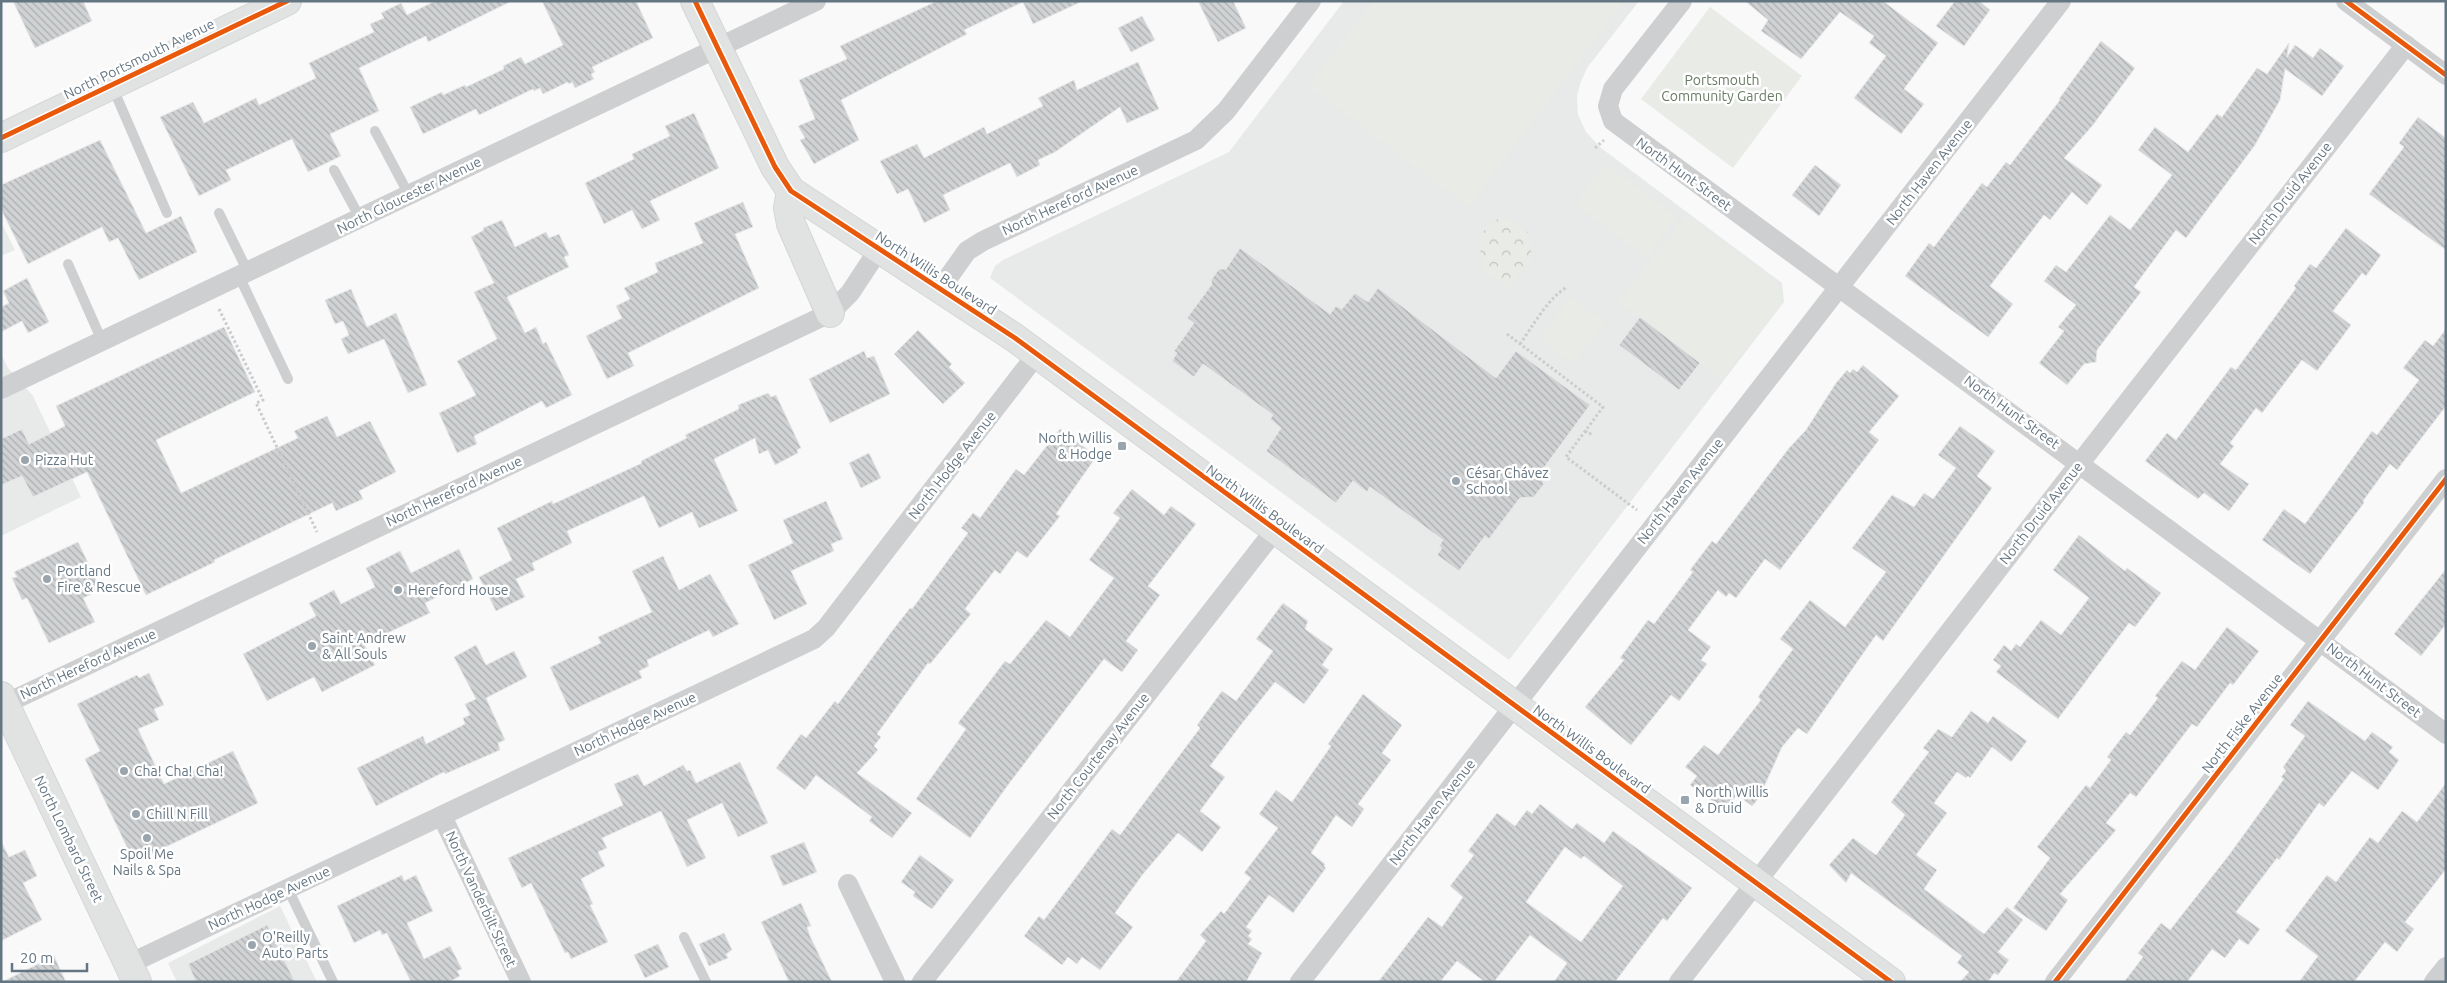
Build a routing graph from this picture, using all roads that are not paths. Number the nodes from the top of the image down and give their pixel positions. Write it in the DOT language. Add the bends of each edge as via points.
graph roads {
  1 [pos="287,1"];
  2 [pos="695,1"];
  3 [pos="816,1"];
  4 [pos="1311,1"];
  5 [pos="1682,1"];
  6 [pos="2061,1"];
  7 [pos="2346,1"];
  8 [pos="2406,45"];
  9 [pos="717,48"];
  10 [pos="2446,74"];
  11 [pos="112,85"];
  12 [pos="375,131"];
  13 [pos="1,138"];
  14 [pos="334,170"];
  15 [pos="791,191"];
  16 [pos="409,195"];
  17 [pos="167,213"];
  18 [pos="219,213"];
  19 [pos="360,218"];
  20 [pos="879,249"];
  21 [pos="68,264"];
  22 [pos="243,274"];
  23 [pos="1840,286"];
  24 [pos="940,288"];
  25 [pos="830,313"];
  26 [pos="102,341"];
  27 [pos="1037,354"];
  28 [pos="288,380"];
  29 [pos="1,389"];
  30 [pos="2080,463"];
  31 [pos="2446,478"];
  32 [pos="1275,530"];
  33 [pos="2321,640"];
  34 [pos="3,700"];
  35 [pos="1514,706"];
  36 [pos="2446,734"];
  37 [pos="442,816"];
  38 [pos="1756,883"];
  39 [pos="848,884"];
  40 [pos="288,889"];
  41 [pos="684,937"];
  42 [pos="2446,967"];
  43 [pos="133,973"];
  44 [pos="333,982"];
  45 [pos="521,982"];
  46 [pos="706,982"];
  47 [pos="894,982"];
  48 [pos="922,982"];
  49 [pos="1300,982"];
  50 [pos="1679,982"];
  51 [pos="1891,982"];
  52 [pos="2055,982"];
  53 [pos="2434,982"];
  1 -- 11 [label="street, North Portsmouth Avenue"];
  2 -- 9 [label="street, North Willis Boulevard"];
  3 -- 9 [label="street, North Gloucester Avenue"];
  4 -- 24 [label="street, North Hereford Avenue" via="1213,125 1196,140 983,241 967,251"];
  5 -- 23 [label="street, North Hunt Street" via="1613,89 1608,106 1613,121"];
  6 -- 23 [label="street, North Haven Avenue"];
  7 -- 8 [label="street"];
  8 -- 10 [label="street"];
  8 -- 30 [label="street, North Druid Avenue"];
  9 -- 15 [label="street, North Willis Boulevard" via="775,167"];
  9 -- 16 [label="street, North Gloucester Avenue"];
  11 -- 13 [label="street, North Portsmouth Avenue"];
  11 -- 17 [label="lane"];
  12 -- 16 [label="lane"];
  14 -- 19 [label="lane"];
  15 -- 20 [label="street, North Willis Boulevard"];
  15 -- 25 [label="street" via="788,208 792,224"];
  16 -- 19 [label="street, North Gloucester Avenue"];
  18 -- 22 [label="lane"];
  19 -- 22 [label="street, North Gloucester Avenue"];
  20 -- 24 [label="street, North Willis Boulevard"];
  20 -- 25 [label="street, North Hereford Avenue" via="850,293"];
  21 -- 26 [label="lane"];
  22 -- 26 [label="street, North Gloucester Avenue"];
  22 -- 28 [label="lane"];
  23 -- 30 [label="street, North Hunt Street"];
  23 -- 35 [label="street, North Haven Avenue"];
  24 -- 27 [label="street, North Willis Boulevard"];
  25 -- 34 [label="street, North Hereford Avenue"];
  26 -- 29 [label="street, North Gloucester Avenue"];
  27 -- 32 [label="street, North Willis Boulevard"];
  27 -- 37 [label="street, North Hodge Avenue" via="826,628 814,638"];
  30 -- 33 [label="street, North Hunt Street"];
  30 -- 38 [label="street, North Druid Avenue"];
  31 -- 33 [label="street, North Fiske Avenue"];
  32 -- 35 [label="street, North Willis Boulevard"];
  32 -- 48 [label="street, North Courtenay Avenue"];
  33 -- 36 [label="street, North Hunt Street"];
  33 -- 52 [label="street, North Fiske Avenue"];
  34 -- 43 [label="street, North Lombard Street"];
  35 -- 38 [label="street, North Willis Boulevard"];
  35 -- 49 [label="street, North Haven Avenue"];
  37 -- 40 [label="street, North Hodge Avenue"];
  37 -- 45 [label="street, North Vanderbilt Street"];
  38 -- 50 [label="street, North Druid Avenue"];
  38 -- 51 [label="street, North Willis Boulevard"];
  39 -- 47 [label="street"];
  40 -- 43 [label="street, North Hodge Avenue"];
  40 -- 44 [label="lane"];
  41 -- 46 [label="lane"];
  42 -- 53 [label="street"];
}
